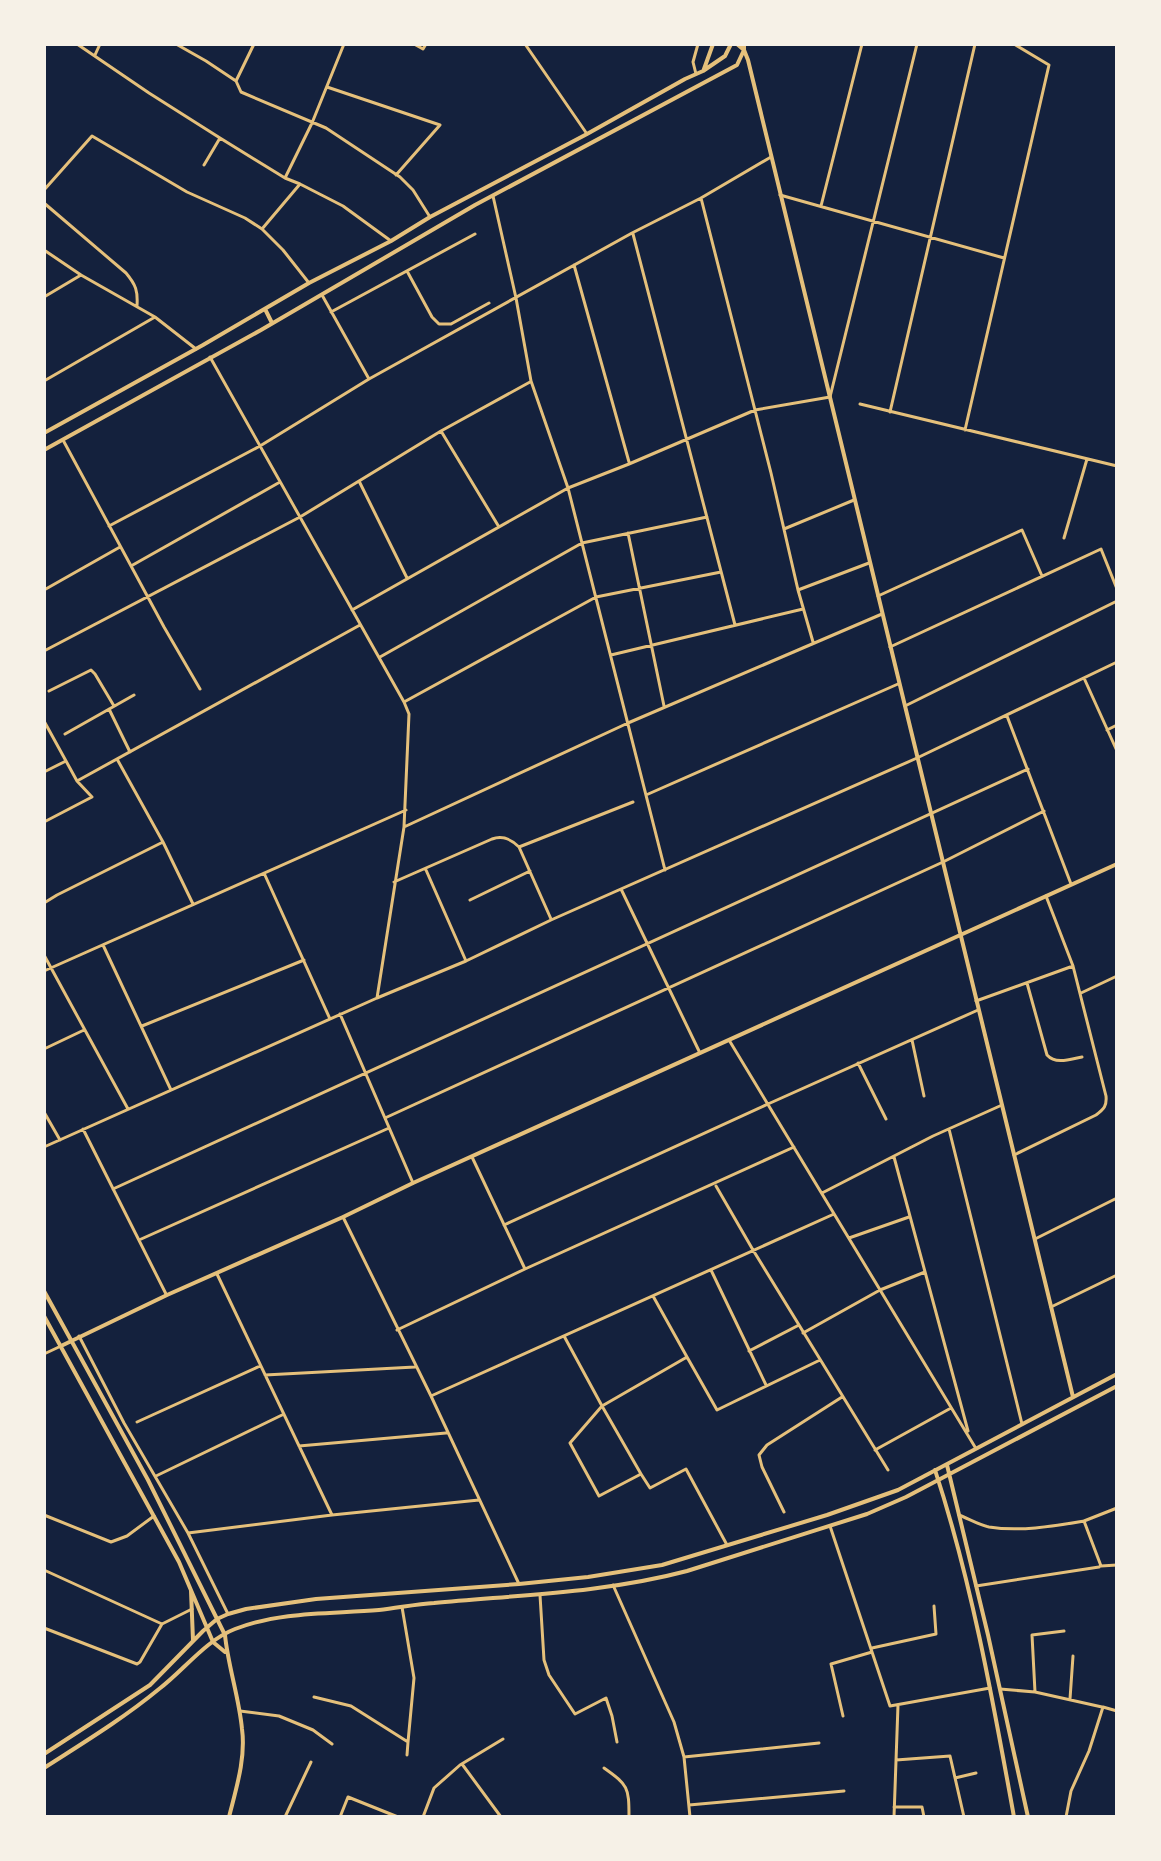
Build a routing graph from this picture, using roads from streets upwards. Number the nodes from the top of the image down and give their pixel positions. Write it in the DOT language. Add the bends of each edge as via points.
graph roads {
  1 [pos="77,44"];
  2 [pos="100,44"];
  3 [pos="254,44"];
  4 [pos="344,44"];
  5 [pos="414,44"];
  6 [pos="426,44"];
  7 [pos="525,44"];
  8 [pos="698,44"];
  9 [pos="713,44"];
  10 [pos="731,44"];
  11 [pos="737,44"];
  12 [pos="862,44"];
  13 [pos="917,44"];
  14 [pos="975,44"];
  15 [pos="1014,44"];
  16 [pos="179,45"];
  17 [pos="744,47"];
  18 [pos="95,56"];
  19 [pos="703,71"];
  20 [pos="696,74"];
  21 [pos="236,81"];
  22 [pos="327,87"];
  23 [pos="312,123"];
  24 [pos="587,134"];
  25 [pos="220,138"];
  26 [pos="771,157"];
  27 [pos="204,165"];
  28 [pos="396,175"];
  29 [pos="285,178"];
  30 [pos="300,184"];
  31 [pos="44,190"];
  32 [pos="780,195"];
  33 [pos="493,196"];
  34 [pos="701,198"];
  35 [pos="44,203"];
  36 [pos="821,206"];
  37 [pos="430,217"];
  38 [pos="873,222"];
  39 [pos="262,229"];
  40 [pos="632,233"];
  41 [pos="475,234"];
  42 [pos="930,238"];
  43 [pos="391,241"];
  44 [pos="44,250"];
  45 [pos="1004,258"];
  46 [pos="574,265"];
  47 [pos="407,271"];
  48 [pos="81,275"];
  49 [pos="309,283"];
  50 [pos="322,295"];
  51 [pos="44,297"];
  52 [pos="516,298"];
  53 [pos="489,303"];
  54 [pos="137,306"];
  55 [pos="265,309"];
  56 [pos="331,312"];
  57 [pos="155,317"];
  58 [pos="272,323"];
  59 [pos="196,349"];
  60 [pos="210,357"];
  61 [pos="369,379"];
  62 [pos="44,381"];
  63 [pos="531,381"];
  64 [pos="830,397"];
  65 [pos="860,404"];
  66 [pos="755,410"];
  67 [pos="890,412"];
  68 [pos="965,430"];
  69 [pos="441,431"];
  70 [pos="44,433"];
  71 [pos="687,438"];
  72 [pos="63,440"];
  73 [pos="260,446"];
  74 [pos="44,450"];
  75 [pos="1087,459"];
  76 [pos="629,464"];
  77 [pos="1117,466"];
  78 [pos="359,481"];
  79 [pos="280,482"];
  80 [pos="568,488"];
  81 [pos="854,500"];
  82 [pos="300,517"];
  83 [pos="707,517"];
  84 [pos="109,526"];
  85 [pos="499,527"];
  86 [pos="784,529"];
  87 [pos="628,533"];
  88 [pos="1064,538"];
  89 [pos="582,543"];
  90 [pos="120,547"];
  91 [pos="870,563"];
  92 [pos="131,566"];
  93 [pos="721,572"];
  94 [pos="1042,576"];
  95 [pos="407,579"];
  96 [pos="640,588"];
  97 [pos="1117,589"];
  98 [pos="44,590"];
  99 [pos="798,590"];
  100 [pos="148,596"];
  101 [pos="878,596"];
  102 [pos="596,597"];
  103 [pos="1117,601"];
  104 [pos="803,609"];
  105 [pos="352,610"];
  106 [pos="882,614"];
  107 [pos="360,625"];
  108 [pos="735,625"];
  109 [pos="813,642"];
  110 [pos="652,645"];
  111 [pos="890,647"];
  112 [pos="44,651"];
  113 [pos="611,655"];
  114 [pos="379,657"];
  115 [pos="1117,662"];
  116 [pos="1084,678"];
  117 [pos="899,683"];
  118 [pos="200,689"];
  119 [pos="49,691"];
  120 [pos="134,695"];
  121 [pos="404,702"];
  122 [pos="114,706"];
  123 [pos="905,706"];
  124 [pos="665,707"];
  125 [pos="109,709"];
  126 [pos="1007,714"];
  127 [pos="44,721"];
  128 [pos="628,723"];
  129 [pos="1117,725"];
  130 [pos="1107,730"];
  131 [pos="65,734"];
  132 [pos="1117,751"];
  133 [pos="130,752"];
  134 [pos="917,758"];
  135 [pos="117,759"];
  136 [pos="66,761"];
  137 [pos="1028,769"];
  138 [pos="44,772"];
  139 [pos="77,781"];
  140 [pos="646,795"];
  141 [pos="633,802"];
  142 [pos="406,810"];
  143 [pos="1044,811"];
  144 [pos="931,813"];
  145 [pos="44,822"];
  146 [pos="404,827"];
  147 [pos="163,842"];
  148 [pos="519,847"];
  149 [pos="943,862"];
  150 [pos="1117,864"];
  151 [pos="426,870"];
  152 [pos="665,870"];
  153 [pos="530,871"];
  154 [pos="264,873"];
  155 [pos="394,882"];
  156 [pos="1071,884"];
  157 [pos="621,889"];
  158 [pos="1046,896"];
  159 [pos="470,900"];
  160 [pos="44,903"];
  161 [pos="193,905"];
  162 [pos="551,920"];
  163 [pos="960,935"];
  164 [pos="647,943"];
  165 [pos="103,945"];
  166 [pos="44,955"];
  167 [pos="304,960"];
  168 [pos="466,961"];
  169 [pos="1073,966"];
  170 [pos="51,968"];
  171 [pos="44,971"];
  172 [pos="1117,976"];
  173 [pos="1027,983"];
  174 [pos="668,988"];
  175 [pos="1081,993"];
  176 [pos="377,998"];
  177 [pos="976,1001"];
  178 [pos="979,1010"];
  179 [pos="340,1014"];
  180 [pos="330,1019"];
  181 [pos="142,1026"];
  182 [pos="85,1030"];
  183 [pos="729,1040"];
  184 [pos="912,1040"];
  185 [pos="44,1049"];
  186 [pos="700,1053"];
  187 [pos="1082,1057"];
  188 [pos="858,1063"];
  189 [pos="366,1074"];
  190 [pos="171,1090"];
  191 [pos="924,1096"];
  192 [pos="768,1104"];
  193 [pos="1002,1105"];
  194 [pos="128,1109"];
  195 [pos="44,1112"];
  196 [pos="385,1118"];
  197 [pos="886,1119"];
  198 [pos="389,1128"];
  199 [pos="83,1129"];
  200 [pos="949,1129"];
  201 [pos="60,1140"];
  202 [pos="44,1147"];
  203 [pos="794,1147"];
  204 [pos="1014,1155"];
  205 [pos="472,1157"];
  206 [pos="894,1157"];
  207 [pos="413,1183"];
  208 [pos="715,1184"];
  209 [pos="113,1189"];
  210 [pos="822,1193"];
  211 [pos="1117,1198"];
  212 [pos="834,1214"];
  213 [pos="343,1217"];
  214 [pos="910,1217"];
  215 [pos="504,1225"];
  216 [pos="849,1238"];
  217 [pos="1034,1239"];
  218 [pos="139,1240"];
  219 [pos="753,1250"];
  220 [pos="525,1269"];
  221 [pos="711,1270"];
  222 [pos="925,1272"];
  223 [pos="217,1274"];
  224 [pos="1117,1275"];
  225 [pos="880,1290"];
  226 [pos="44,1291"];
  227 [pos="167,1295"];
  228 [pos="653,1296"];
  229 [pos="1051,1307"];
  230 [pos="44,1316"];
  231 [pos="799,1325"];
  232 [pos="397,1330"];
  233 [pos="803,1333"];
  234 [pos="79,1336"];
  235 [pos="564,1336"];
  236 [pos="72,1340"];
  237 [pos="61,1346"];
  238 [pos="749,1351"];
  239 [pos="44,1354"];
  240 [pos="687,1357"];
  241 [pos="820,1360"];
  242 [pos="260,1366"];
  243 [pos="415,1367"];
  244 [pos="1117,1374"];
  245 [pos="265,1375"];
  246 [pos="766,1386"];
  247 [pos="1117,1386"];
  248 [pos="431,1396"];
  249 [pos="842,1397"];
  250 [pos="1073,1397"];
  251 [pos="602,1406"];
  252 [pos="951,1408"];
  253 [pos="283,1414"];
  254 [pos="137,1422"];
  255 [pos="1022,1424"];
  256 [pos="447,1433"];
  257 [pos="970,1439"];
  258 [pos="299,1446"];
  259 [pos="976,1448"];
  260 [pos="875,1450"];
  261 [pos="947,1464"];
  262 [pos="888,1470"];
  263 [pos="935,1470"];
  264 [pos="641,1474"];
  265 [pos="950,1475"];
  266 [pos="156,1476"];
  267 [pos="939,1481"];
  268 [pos="479,1500"];
  269 [pos="1117,1508"];
  270 [pos="784,1512"];
  271 [pos="44,1515"];
  272 [pos="332,1515"];
  273 [pos="959,1515"];
  274 [pos="154,1516"];
  275 [pos="1084,1521"];
  276 [pos="830,1526"];
  277 [pos="188,1533"];
  278 [pos="728,1546"];
  279 [pos="1117,1565"];
  280 [pos="1101,1566"];
  281 [pos="44,1570"];
  282 [pos="519,1584"];
  283 [pos="613,1585"];
  284 [pos="976,1586"];
  285 [pos="191,1587"];
  286 [pos="540,1594"];
  287 [pos="934,1606"];
  288 [pos="402,1607"];
  289 [pos="192,1609"];
  290 [pos="228,1614"];
  291 [pos="217,1619"];
  292 [pos="162,1624"];
  293 [pos="207,1627"];
  294 [pos="44,1628"];
  295 [pos="1064,1631"];
  296 [pos="225,1635"];
  297 [pos="193,1640"];
  298 [pos="213,1642"];
  299 [pos="872,1650"];
  300 [pos="227,1654"];
  301 [pos="1073,1656"];
  302 [pos="990,1688"];
  303 [pos="1000,1689"];
  304 [pos="1035,1692"];
  305 [pos="314,1697"];
  306 [pos="1070,1699"];
  307 [pos="898,1705"];
  308 [pos="1103,1707"];
  309 [pos="1117,1709"];
  310 [pos="240,1711"];
  311 [pos="843,1716"];
  312 [pos="503,1739"];
  313 [pos="408,1742"];
  314 [pos="617,1742"];
  315 [pos="819,1743"];
  316 [pos="332,1744"];
  317 [pos="44,1754"];
  318 [pos="407,1755"];
  319 [pos="684,1757"];
  320 [pos="896,1760"];
  321 [pos="311,1762"];
  322 [pos="462,1764"];
  323 [pos="44,1768"];
  324 [pos="604,1768"];
  325 [pos="976,1773"];
  326 [pos="955,1778"];
  327 [pos="844,1791"];
  328 [pos="689,1805"];
  329 [pos="894,1807"];
  330 [pos="229,1817"];
  331 [pos="285,1817"];
  332 [pos="340,1817"];
  333 [pos="398,1817"];
  334 [pos="423,1817"];
  335 [pos="501,1817"];
  336 [pos="629,1817"];
  337 [pos="690,1817"];
  338 [pos="894,1817"];
  339 [pos="924,1817"];
  340 [pos="964,1817"];
  341 [pos="1014,1817"];
  342 [pos="1028,1817"];
  343 [pos="1066,1817"];
  1 -- 18 [label="street"];
  2 -- 18 [label="street"];
  3 -- 21 [label="street"];
  4 -- 22 [label="street"];
  5 -- 6 [label="street" via="423,49"];
  7 -- 24 [label="street"];
  8 -- 20 [label="street"];
  9 -- 19 [label="street"];
  10 -- 19 [label="street" via="725,56"];
  11 -- 17 [label="street"];
  12 -- 36 [label="street"];
  13 -- 38 [label="street"];
  14 -- 42 [label="street"];
  15 -- 45 [label="street" via="1049,65"];
  16 -- 21 [label="street"];
  17 -- 26 [label="street"];
  17 -- 33 [label="street" via="737,65"];
  18 -- 25 [label="street"];
  19 -- 20 [label="street"];
  20 -- 24 [label="street"];
  21 -- 23 [label="street" via="241,92"];
  22 -- 23 [label="street"];
  22 -- 28 [label="street" via="440,125"];
  23 -- 28 [label="street"];
  23 -- 29 [label="street"];
  24 -- 37 [label="street"];
  25 -- 27 [label="street"];
  25 -- 29 [label="street"];
  26 -- 32 [label="street"];
  26 -- 34 [label="street"];
  28 -- 37 [label="street"];
  29 -- 30 [label="street"];
  30 -- 39 [label="street"];
  30 -- 43 [label="street" via="343,206"];
  31 -- 39 [label="street" via="92,136"];
  32 -- 36 [label="street"];
  32 -- 64 [label="street"];
  33 -- 50 [label="street"];
  33 -- 52 [label="street"];
  34 -- 40 [label="street"];
  34 -- 66 [label="street"];
  35 -- 54 [label="street" via="126,273 138,292"];
  36 -- 38 [label="street"];
  37 -- 43 [label="street"];
  38 -- 42 [label="street"];
  38 -- 64 [label="street"];
  39 -- 49 [label="street"];
  40 -- 46 [label="street"];
  40 -- 71 [label="street"];
  41 -- 47 [label="street"];
  42 -- 45 [label="street"];
  42 -- 67 [label="street"];
  43 -- 49 [label="street"];
  44 -- 48 [label="street"];
  45 -- 68 [label="street"];
  46 -- 52 [label="street"];
  46 -- 76 [label="street"];
  47 -- 53 [label="street" via="439,324 451,324"];
  47 -- 56 [label="street"];
  48 -- 51 [label="street"];
  48 -- 54 [label="street"];
  49 -- 55 [label="street"];
  50 -- 56 [label="street"];
  50 -- 58 [label="street"];
  52 -- 61 [label="street"];
  52 -- 63 [label="street"];
  54 -- 57 [label="street"];
  55 -- 58 [label="street"];
  55 -- 59 [label="street"];
  56 -- 61 [label="street"];
  57 -- 59 [label="street"];
  57 -- 62 [label="street"];
  58 -- 60 [label="street"];
  59 -- 70 [label="street"];
  60 -- 72 [label="street"];
  60 -- 73 [label="street"];
  61 -- 73 [label="street"];
  63 -- 69 [label="street"];
  63 -- 80 [label="street"];
  64 -- 66 [label="street"];
  64 -- 81 [label="street"];
  65 -- 67 [label="street"];
  66 -- 71 [label="street"];
  66 -- 86 [label="street"];
  67 -- 68 [label="street"];
  68 -- 75 [label="street"];
  69 -- 78 [label="street"];
  69 -- 85 [label="street"];
  71 -- 76 [label="street"];
  71 -- 83 [label="street"];
  72 -- 74 [label="street"];
  72 -- 84 [label="street"];
  73 -- 79 [label="street"];
  73 -- 84 [label="street"];
  75 -- 77 [label="street"];
  75 -- 88 [label="street"];
  76 -- 80 [label="street"];
  78 -- 82 [label="street"];
  78 -- 95 [label="street"];
  79 -- 82 [label="street"];
  79 -- 92 [label="street"];
  80 -- 85 [label="street"];
  80 -- 89 [label="street"];
  81 -- 86 [label="street"];
  81 -- 91 [label="street"];
  82 -- 100 [label="street"];
  82 -- 105 [label="street"];
  83 -- 87 [label="street"];
  83 -- 93 [label="street"];
  84 -- 90 [label="street"];
  85 -- 95 [label="street"];
  86 -- 99 [label="street"];
  87 -- 89 [label="street"];
  87 -- 96 [label="street"];
  89 -- 102 [label="street"];
  89 -- 114 [label="street"];
  90 -- 92 [label="street"];
  90 -- 98 [label="street"];
  91 -- 99 [label="street"];
  91 -- 101 [label="street"];
  92 -- 100 [label="street"];
  93 -- 96 [label="street"];
  93 -- 108 [label="street"];
  94 -- 97 [label="street" via="1101,549"];
  94 -- 101 [label="street" via="1022,530"];
  94 -- 111 [label="street"];
  95 -- 105 [label="street"];
  96 -- 102 [label="street"];
  96 -- 110 [label="street"];
  99 -- 104 [label="street"];
  100 -- 112 [label="street"];
  100 -- 118 [label="street"];
  101 -- 106 [label="street"];
  102 -- 113 [label="street"];
  102 -- 121 [label="street"];
  103 -- 123 [label="street"];
  104 -- 108 [label="street"];
  104 -- 109 [label="street"];
  105 -- 107 [label="street"];
  106 -- 109 [label="street"];
  106 -- 111 [label="street"];
  107 -- 114 [label="street"];
  107 -- 133 [label="street"];
  108 -- 110 [label="street"];
  109 -- 124 [label="street"];
  110 -- 113 [label="street"];
  110 -- 124 [label="street"];
  111 -- 117 [label="street"];
  113 -- 128 [label="street"];
  114 -- 121 [label="street"];
  115 -- 116 [label="street"];
  116 -- 126 [label="street"];
  116 -- 130 [label="street"];
  117 -- 123 [label="street"];
  117 -- 140 [label="street"];
  119 -- 122 [label="street" via="91,670"];
  120 -- 122 [label="street"];
  121 -- 142 [label="street" via="409,714"];
  122 -- 125 [label="street"];
  123 -- 134 [label="street"];
  124 -- 128 [label="street"];
  125 -- 131 [label="street"];
  125 -- 133 [label="street"];
  126 -- 134 [label="street"];
  126 -- 137 [label="street"];
  127 -- 136 [label="street"];
  128 -- 140 [label="street"];
  128 -- 146 [label="street"];
  129 -- 130 [label="street"];
  130 -- 132 [label="street"];
  133 -- 135 [label="street"];
  134 -- 144 [label="street"];
  134 -- 152 [label="street"];
  135 -- 139 [label="street"];
  135 -- 147 [label="street"];
  136 -- 138 [label="street"];
  136 -- 139 [label="street"];
  137 -- 143 [label="street"];
  137 -- 144 [label="street"];
  139 -- 145 [label="street" via="92,797"];
  140 -- 152 [label="street"];
  141 -- 148 [label="street"];
  142 -- 146 [label="street"];
  142 -- 154 [label="street"];
  143 -- 149 [label="street"];
  143 -- 156 [label="street"];
  144 -- 149 [label="street"];
  144 -- 164 [label="street"];
  146 -- 155 [label="street"];
  147 -- 160 [label="street"];
  147 -- 161 [label="street"];
  148 -- 151 [label="street" via="499,837"];
  148 -- 153 [label="street"];
  149 -- 163 [label="street"];
  149 -- 174 [label="street"];
  150 -- 156 [label="street"];
  151 -- 155 [label="street"];
  151 -- 168 [label="street"];
  152 -- 157 [label="street"];
  153 -- 159 [label="street"];
  153 -- 162 [label="street"];
  154 -- 161 [label="street"];
  154 -- 167 [label="street"];
  155 -- 176 [label="street"];
  156 -- 158 [label="street"];
  157 -- 162 [label="street"];
  157 -- 164 [label="street"];
  158 -- 163 [label="street"];
  158 -- 169 [label="street"];
  161 -- 165 [label="street"];
  162 -- 168 [label="street"];
  163 -- 177 [label="street"];
  163 -- 183 [label="street"];
  164 -- 174 [label="street"];
  164 -- 189 [label="street"];
  165 -- 170 [label="street"];
  165 -- 181 [label="street"];
  166 -- 170 [label="street"];
  167 -- 180 [label="street"];
  167 -- 181 [label="street"];
  168 -- 176 [label="street"];
  169 -- 173 [label="street"];
  169 -- 175 [label="street"];
  170 -- 171 [label="street"];
  170 -- 182 [label="street"];
  172 -- 175 [label="street"];
  173 -- 177 [label="street"];
  173 -- 187 [label="street" via="1047,1055 1060,1061"];
  174 -- 186 [label="street"];
  174 -- 196 [label="street"];
  175 -- 204 [label="street" via="1107,1103 1096,1115"];
  176 -- 179 [label="street"];
  177 -- 178 [label="street"];
  178 -- 184 [label="street"];
  178 -- 193 [label="street"];
  179 -- 180 [label="street"];
  179 -- 189 [label="street"];
  180 -- 190 [label="street"];
  181 -- 190 [label="street"];
  182 -- 185 [label="street"];
  182 -- 194 [label="street"];
  183 -- 186 [label="street"];
  183 -- 192 [label="street"];
  184 -- 188 [label="street"];
  184 -- 191 [label="street"];
  186 -- 205 [label="street"];
  188 -- 192 [label="street"];
  188 -- 197 [label="street"];
  189 -- 196 [label="street"];
  189 -- 209 [label="street"];
  190 -- 194 [label="street"];
  192 -- 203 [label="street"];
  192 -- 215 [label="street"];
  193 -- 200 [label="street"];
  193 -- 204 [label="street"];
  194 -- 199 [label="street"];
  195 -- 201 [label="street"];
  196 -- 198 [label="street"];
  198 -- 207 [label="street"];
  198 -- 218 [label="street"];
  199 -- 201 [label="street"];
  199 -- 209 [label="street"];
  200 -- 206 [label="street"];
  200 -- 255 [label="street"];
  201 -- 202 [label="street"];
  203 -- 208 [label="street"];
  203 -- 210 [label="street"];
  204 -- 217 [label="street"];
  205 -- 207 [label="street"];
  205 -- 215 [label="street"];
  206 -- 210 [label="street"];
  206 -- 214 [label="street"];
  207 -- 213 [label="street"];
  208 -- 219 [label="street"];
  208 -- 220 [label="street"];
  209 -- 218 [label="street"];
  210 -- 212 [label="street"];
  211 -- 217 [label="street"];
  212 -- 216 [label="street"];
  212 -- 219 [label="street"];
  213 -- 223 [label="street"];
  213 -- 232 [label="street"];
  214 -- 216 [label="street"];
  214 -- 222 [label="street"];
  215 -- 220 [label="street"];
  216 -- 225 [label="street"];
  217 -- 229 [label="street"];
  218 -- 227 [label="street"];
  219 -- 221 [label="street"];
  219 -- 231 [label="street"];
  220 -- 232 [label="street"];
  221 -- 228 [label="street"];
  221 -- 238 [label="street"];
  222 -- 225 [label="street"];
  222 -- 257 [label="street"];
  223 -- 227 [label="street"];
  223 -- 242 [label="street"];
  224 -- 229 [label="street"];
  225 -- 233 [label="street"];
  225 -- 252 [label="street"];
  226 -- 236 [label="street"];
  227 -- 234 [label="street"];
  228 -- 235 [label="street"];
  228 -- 240 [label="street"];
  229 -- 250 [label="street"];
  230 -- 237 [label="street"];
  231 -- 233 [label="street"];
  231 -- 238 [label="street"];
  232 -- 243 [label="street"];
  233 -- 241 [label="street"];
  234 -- 236 [label="street"];
  234 -- 266 [label="street"];
  235 -- 248 [label="street"];
  235 -- 251 [label="street"];
  236 -- 237 [label="street"];
  236 -- 291 [label="street"];
  237 -- 239 [label="street"];
  237 -- 274 [label="street"];
  238 -- 246 [label="street"];
  240 -- 246 [label="street" via="717,1410"];
  240 -- 251 [label="street"];
  241 -- 246 [label="street"];
  241 -- 249 [label="street"];
  242 -- 245 [label="street"];
  242 -- 254 [label="street"];
  243 -- 245 [label="street"];
  243 -- 248 [label="street"];
  244 -- 250 [label="street"];
  245 -- 253 [label="street"];
  247 -- 265 [label="street"];
  248 -- 256 [label="street"];
  249 -- 260 [label="street"];
  249 -- 270 [label="street" via="759,1455"];
  250 -- 255 [label="street"];
  251 -- 264 [label="street"];
  251 -- 264 [label="street" via="570,1443 599,1496"];
  252 -- 257 [label="street"];
  252 -- 260 [label="street"];
  253 -- 258 [label="street"];
  253 -- 266 [label="street"];
  255 -- 259 [label="street"];
  256 -- 258 [label="street"];
  256 -- 268 [label="street"];
  257 -- 259 [label="street"];
  258 -- 272 [label="street"];
  259 -- 261 [label="street"];
  260 -- 262 [label="street"];
  261 -- 263 [label="street"];
  261 -- 265 [label="street"];
  263 -- 267 [label="street"];
  263 -- 278 [label="street" via="874,1499"];
  264 -- 278 [label="street" via="650,1488 686,1469"];
  265 -- 267 [label="street"];
  265 -- 273 [label="street"];
  266 -- 277 [label="street"];
  267 -- 276 [label="street"];
  267 -- 302 [label="street"];
  268 -- 272 [label="street"];
  268 -- 282 [label="street"];
  269 -- 275 [label="street"];
  271 -- 274 [label="street" via="111,1542"];
  272 -- 277 [label="street"];
  273 -- 275 [label="street" via="987,1527"];
  273 -- 284 [label="street"];
  274 -- 285 [label="street"];
  275 -- 280 [label="street"];
  276 -- 283 [label="street" via="687,1571"];
  276 -- 299 [label="street"];
  277 -- 290 [label="street"];
  278 -- 282 [label="street" via="662,1565"];
  279 -- 280 [label="street"];
  280 -- 284 [label="street"];
  281 -- 292 [label="street"];
  282 -- 290 [label="street" via="316,1599"];
  283 -- 286 [label="street"];
  283 -- 319 [label="street" via="674,1722"];
  284 -- 303 [label="street"];
  285 -- 289 [label="street"];
  285 -- 293 [label="street"];
  286 -- 288 [label="street"];
  286 -- 314 [label="street" via="549,1675 575,1714 606,1698"];
  287 -- 299 [label="street" via="936,1634"];
  288 -- 296 [label="street" via="259,1622"];
  288 -- 313 [label="street" via="414,1678"];
  289 -- 292 [label="street"];
  289 -- 297 [label="street"];
  290 -- 291 [label="street"];
  291 -- 293 [label="street"];
  291 -- 296 [label="street"];
  292 -- 294 [label="street" via="137,1664"];
  293 -- 297 [label="street"];
  293 -- 298 [label="street"];
  295 -- 304 [label="street" via="1032,1635"];
  296 -- 298 [label="street"];
  296 -- 300 [label="street"];
  297 -- 317 [label="street" via="150,1685"];
  298 -- 300 [label="street"];
  298 -- 323 [label="street" via="158,1691"];
  299 -- 307 [label="street" via="890,1706"];
  299 -- 311 [label="street" via="831,1664"];
  300 -- 310 [label="street"];
  301 -- 306 [label="street"];
  302 -- 307 [label="street"];
  302 -- 341 [label="street"];
  303 -- 304 [label="street"];
  303 -- 342 [label="street"];
  304 -- 306 [label="street"];
  305 -- 313 [label="street" via="351,1706"];
  306 -- 308 [label="street"];
  307 -- 320 [label="street"];
  308 -- 309 [label="street"];
  308 -- 343 [label="street"];
  310 -- 316 [label="street" via="279,1716"];
  310 -- 330 [label="street" via="243,1747"];
  312 -- 322 [label="street"];
  313 -- 318 [label="street"];
  315 -- 319 [label="street"];
  319 -- 328 [label="street"];
  320 -- 326 [label="street" via="950,1756"];
  320 -- 329 [label="street"];
  321 -- 331 [label="street"];
  322 -- 334 [label="street" via="434,1788"];
  322 -- 335 [label="street"];
  324 -- 336 [label="street" via="624,1782"];
  325 -- 326 [label="street"];
  326 -- 340 [label="street"];
  327 -- 328 [label="street"];
  328 -- 337 [label="street"];
  329 -- 338 [label="street"];
  329 -- 339 [label="street" via="922,1807"];
  332 -- 333 [label="street" via="348,1797"];
}
